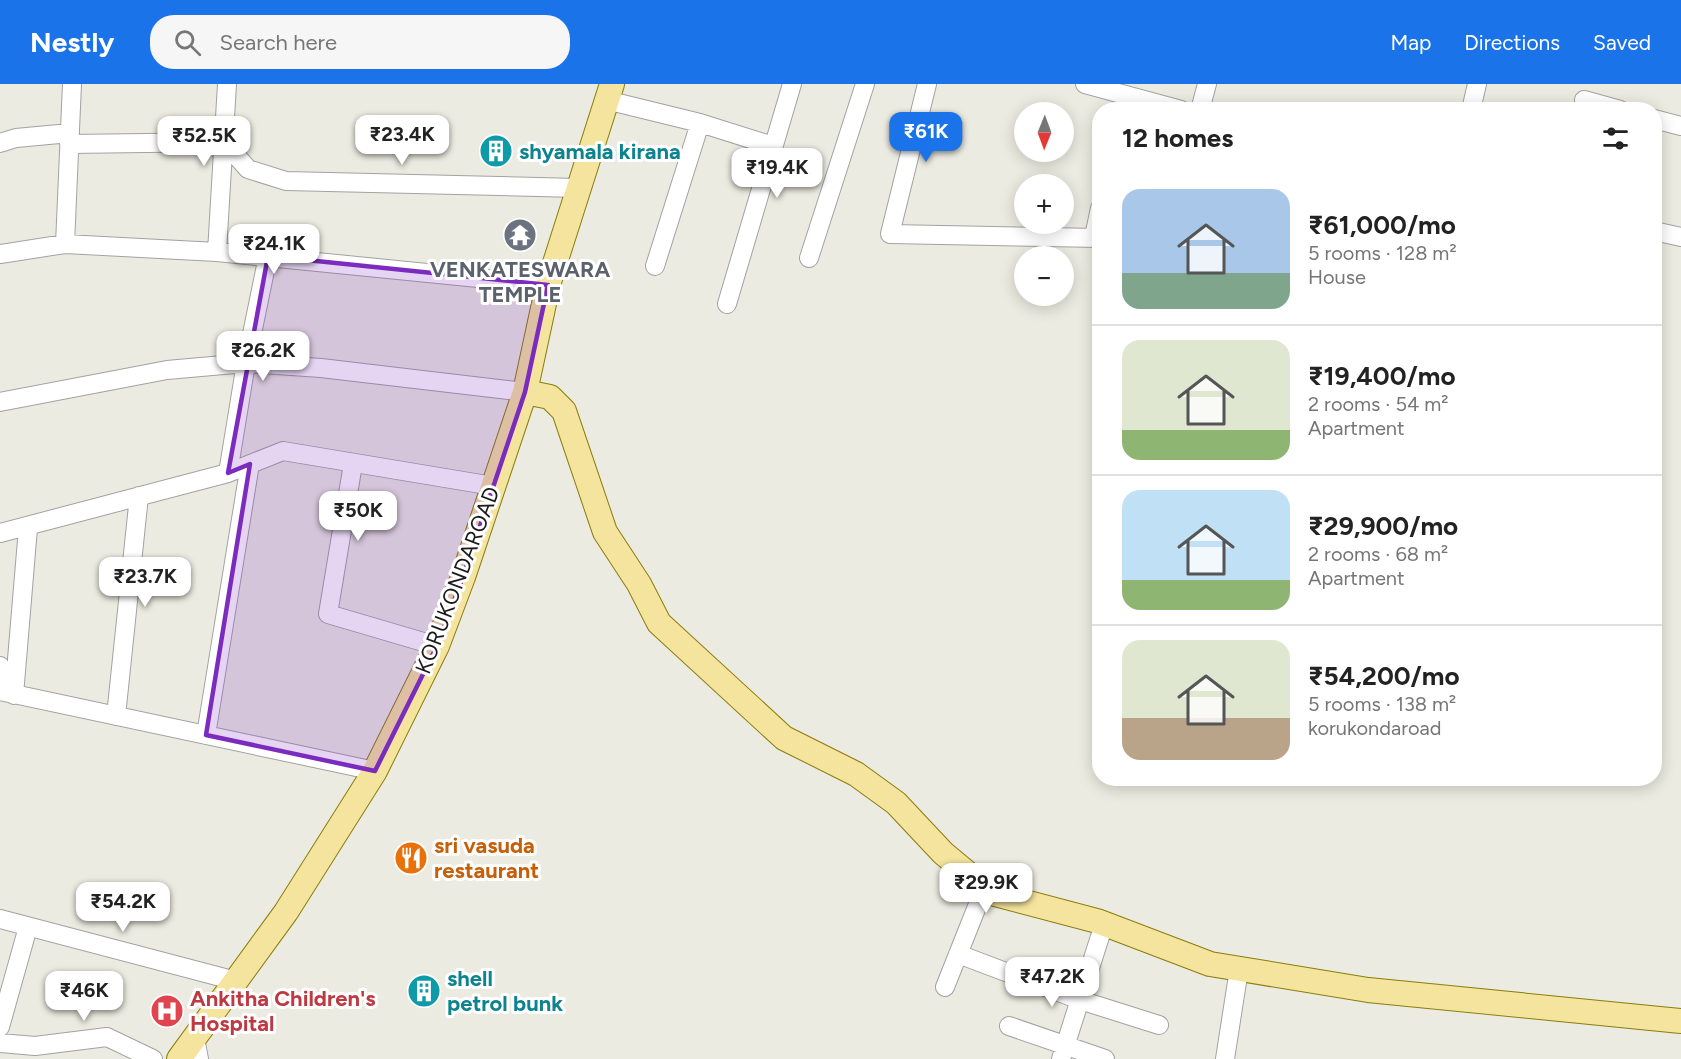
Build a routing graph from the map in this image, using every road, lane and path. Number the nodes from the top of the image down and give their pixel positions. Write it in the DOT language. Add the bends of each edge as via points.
graph roads {
  1 [pos="72,84"];
  2 [pos="227,84"];
  3 [pos="792,84"];
  4 [pos="865,84"];
  5 [pos="927,84"];
  6 [pos="1207,84"];
  7 [pos="1477,84"];
  8 [pos="1092,85"];
  9 [pos="609,92"];
  10 [pos="1120,102"];
  11 [pos="1202,102"];
  12 [pos="1473,102"];
  13 [pos="1662,121"];
  14 [pos="700,123"];
  15 [pos="1681,126"];
  16 [pos="69,138"];
  17 [pos="224,142"];
  18 [pos="0,143"];
  19 [pos="773,146"];
  20 [pos="578,188"];
  21 [pos="1662,233"];
  22 [pos="1681,237"];
  23 [pos="1092,238"];
  24 [pos="65,244"];
  25 [pos="218,252"];
  26 [pos="0,254"];
  27 [pos="268,256"];
  28 [pos="809,258"];
  29 [pos="655,266"];
  30 [pos="548,285"];
  31 [pos="727,304"];
  32 [pos="246,363"];
  33 [pos="525,392"];
  34 [pos="0,402"];
  35 [pos="250,464"];
  36 [pos="353,464"];
  37 [pos="228,473"];
  38 [pos="493,486"];
  39 [pos="139,496"];
  40 [pos="28,528"];
  41 [pos="0,533"];
  42 [pos="437,646"];
  43 [pos="0,666"];
  44 [pos="7,693"];
  45 [pos="116,716"];
  46 [pos="206,735"];
  47 [pos="375,771"];
  48 [pos="984,889"];
  49 [pos="0,919"];
  50 [pos="1104,924"];
  51 [pos="28,927"];
  52 [pos="958,954"];
  53 [pos="1239,969"];
  54 [pos="236,981"];
  55 [pos="945,987"];
  56 [pos="1080,999"];
  57 [pos="3,1001"];
  58 [pos="1681,1021"];
  59 [pos="1159,1025"];
  60 [pos="1009,1026"];
  61 [pos="0,1027"];
  62 [pos="0,1043"];
  63 [pos="197,1048"];
  64 [pos="1063,1052"];
  65 [pos="153,1059"];
  66 [pos="179,1059"];
  67 [pos="1105,1059"];
  68 [pos="1225,1059"];
  1 -- 16 [label="street"];
  2 -- 17 [label="street"];
  3 -- 19 [label="street"];
  4 -- 28 [label="street"];
  5 -- 23 [label="street" via="890,234"];
  6 -- 11 [label="street"];
  7 -- 12 [label="street"];
  8 -- 10 [label="street"];
  9 -- 14 [label="street"];
  9 -- 20 [label="main road, KORUKONDAROAD"];
  13 -- 15 [label="street"];
  14 -- 19 [label="street"];
  14 -- 29 [label="street"];
  16 -- 17 [label="street"];
  16 -- 18 [label="street" via="16,138"];
  16 -- 24 [label="street"];
  17 -- 20 [label="street" via="248,169 286,181"];
  17 -- 25 [label="street"];
  19 -- 31 [label="street"];
  20 -- 30 [label="main road, KORUKONDAROAD"];
  21 -- 22 [label="street"];
  24 -- 25 [label="street"];
  24 -- 26 [label="street"];
  25 -- 27 [label="street"];
  27 -- 30 [label="street"];
  27 -- 32 [label="street"];
  30 -- 33 [label="main road, KORUKONDAROAD"];
  32 -- 33 [label="street"];
  32 -- 34 [label="street" via="167,370"];
  32 -- 37 [label="street"];
  33 -- 38 [label="main road, KORUKONDAROAD"];
  33 -- 48 [label="main road" via="550,397 564,411 605,532 659,623 784,738 856,774 896,803"];
  35 -- 36 [label="street" via="283,451"];
  35 -- 37 [label="street"];
  35 -- 46 [label="street"];
  36 -- 38 [label="street"];
  36 -- 42 [label="street" via="328,614"];
  37 -- 39 [label="street"];
  38 -- 42 [label="main road, KORUKONDAROAD"];
  39 -- 40 [label="street"];
  39 -- 45 [label="street"];
  40 -- 41 [label="street"];
  40 -- 44 [label="street"];
  42 -- 47 [label="main road, KORUKONDAROAD"];
  43 -- 44 [label="street"];
  44 -- 45 [label="street"];
  45 -- 46 [label="street"];
  46 -- 47 [label="street"];
  47 -- 54 [label="main road, KORUKONDAROAD" via="286,912"];
  48 -- 50 [label="main road"];
  48 -- 52 [label="street"];
  49 -- 51 [label="street"];
  50 -- 53 [label="main road" via="1210,964"];
  50 -- 56 [label="street"];
  51 -- 54 [label="street"];
  51 -- 57 [label="street"];
  52 -- 55 [label="street"];
  52 -- 56 [label="street"];
  53 -- 58 [label="main road" via="1368,990"];
  53 -- 68 [label="street"];
  54 -- 63 [label="main road, KORUKONDAROAD"];
  56 -- 59 [label="street"];
  56 -- 64 [label="street"];
  57 -- 61 [label="street"];
  60 -- 64 [label="street"];
  62 -- 65 [label="street" via="35,1046 107,1037"];
  63 -- 66 [label="main road, KORUKONDAROAD"];
  64 -- 67 [label="street"];
}
